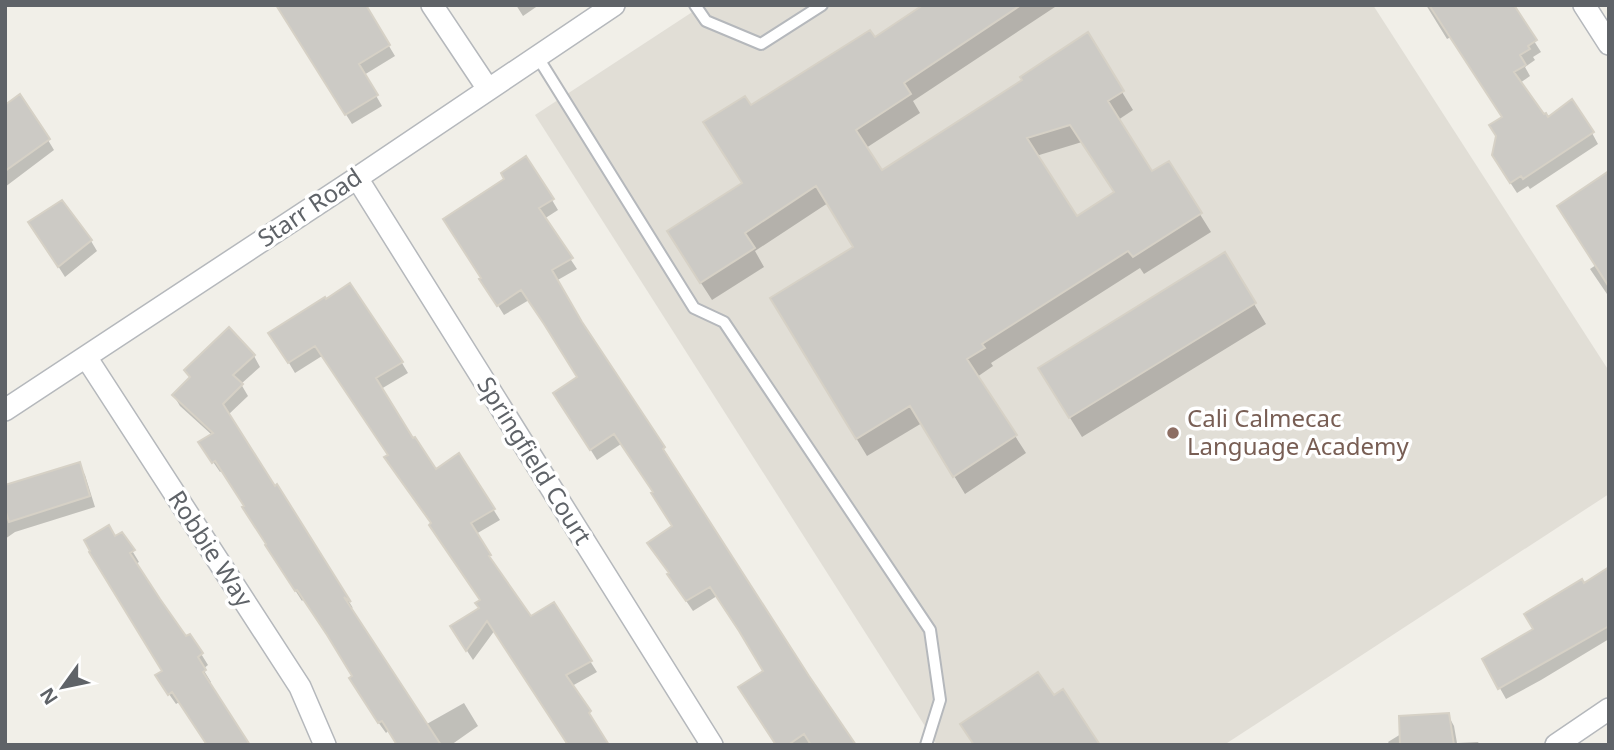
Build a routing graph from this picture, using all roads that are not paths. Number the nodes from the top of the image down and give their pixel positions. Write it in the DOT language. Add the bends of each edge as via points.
graph roads {
  1 [pos="432,5"];
  2 [pos="614,5"];
  3 [pos="695,5"];
  4 [pos="822,5"];
  5 [pos="1584,5"];
  6 [pos="1609,44"];
  7 [pos="537,56"];
  8 [pos="488,89"];
  9 [pos="357,178"];
  10 [pos="86,357"];
  11 [pos="5,410"];
  12 [pos="1609,709"];
  13 [pos="325,745"];
  14 [pos="712,745"];
  15 [pos="926,745"];
  16 [pos="1556,745"];
  1 -- 8 [label="street"];
  2 -- 7 [label="street, Starr Road"];
  3 -- 4 [label="lane" via="706,21 761,44"];
  5 -- 6 [label="street"];
  7 -- 8 [label="street, Starr Road"];
  7 -- 15 [label="lane" via="694,308 724,322 930,630 940,700"];
  8 -- 9 [label="street, Starr Road"];
  9 -- 10 [label="street, Starr Road"];
  9 -- 14 [label="street, Springfield Court"];
  10 -- 11 [label="street, Starr Road"];
  10 -- 13 [label="street, Robbie Way" via="300,687"];
  12 -- 16 [label="street"];
}
